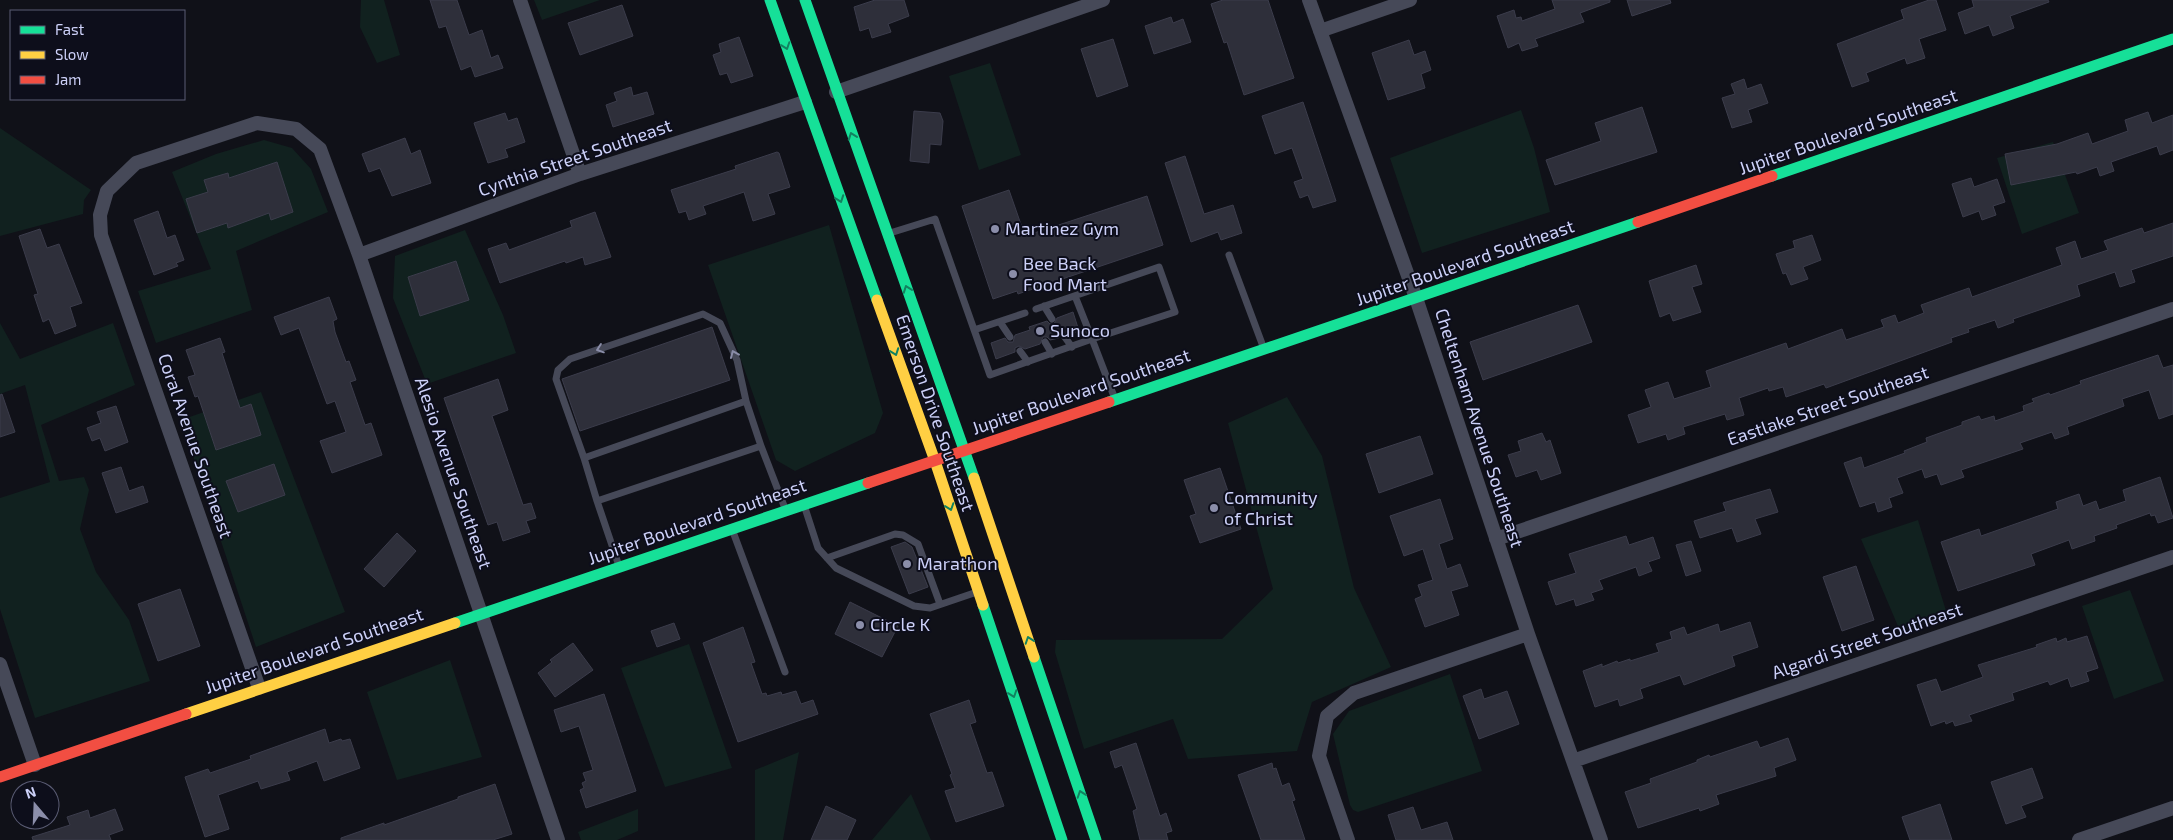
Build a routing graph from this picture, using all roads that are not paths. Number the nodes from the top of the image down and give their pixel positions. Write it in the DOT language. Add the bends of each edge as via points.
graph roads {
  1 [pos="520,0"];
  2 [pos="770,0"];
  3 [pos="804,0"];
  4 [pos="1103,0"];
  5 [pos="1309,0"];
  6 [pos="1410,0"];
  7 [pos="1060,7"];
  8 [pos="1320,31"];
  9 [pos="2173,39"];
  10 [pos="836,92"];
  11 [pos="805,102"];
  12 [pos="296,129"];
  13 [pos="580,174"];
  14 [pos="887,234"];
  15 [pos="359,255"];
  16 [pos="1229,255"];
  17 [pos="1075,296"];
  18 [pos="1416,298"];
  19 [pos="1044,306"];
  20 [pos="1036,309"];
  21 [pos="2173,310"];
  22 [pos="1024,313"];
  23 [pos="1052,319"];
  24 [pos="1000,322"];
  25 [pos="974,330"];
  26 [pos="1010,336"];
  27 [pos="1064,336"];
  28 [pos="1092,339"];
  29 [pos="1045,342"];
  30 [pos="1072,347"];
  31 [pos="1264,350"];
  32 [pos="1020,351"];
  33 [pos="1052,354"];
  34 [pos="1028,362"];
  35 [pos="1115,399"];
  36 [pos="746,401"];
  37 [pos="761,446"];
  38 [pos="965,450"];
  39 [pos="584,458"];
  40 [pos="935,461"];
  41 [pos="597,501"];
  42 [pos="804,505"];
  43 [pos="786,511"];
  44 [pos="732,529"];
  45 [pos="1496,539"];
  46 [pos="2173,557"];
  47 [pos="827,558"];
  48 [pos="620,567"];
  49 [pos="978,591"];
  50 [pos="940,604"];
  51 [pos="482,613"];
  52 [pos="1528,634"];
  53 [pos="0,664"];
  54 [pos="785,672"];
  55 [pos="259,688"];
  56 [pos="1573,761"];
  57 [pos="35,765"];
  58 [pos="0,777"];
  59 [pos="2173,808"];
  60 [pos="558,840"];
  61 [pos="1062,840"];
  62 [pos="1096,840"];
  63 [pos="1348,840"];
  64 [pos="1601,840"];
  65 [pos="2079,840"];
  1 -- 13 [label="street"];
  2 -- 11 [label="street, Emerson Drive Southeast, one-way"];
  3 -- 10 [label="street, Emerson Drive Southeast"];
  4 -- 7 [label="street"];
  5 -- 8 [label="street, Cheltenham Avenue Southeast"];
  6 -- 8 [label="street"];
  7 -- 10 [label="street"];
  8 -- 18 [label="street, Cheltenham Avenue Southeast"];
  9 -- 18 [label="street, Jupiter Boulevard Southeast"];
  14 -- 10 [label="street, Emerson Drive Southeast, one-way"];
  11 -- 13 [label="street, Cynthia Street Southeast"];
  11 -- 40 [label="street, Emerson Drive Southeast, one-way"];
  12 -- 15 [label="street, Alesio Avenue Southeast" via="320,149"];
  12 -- 55 [label="street, Coral Avenue Southeast" via="257,123 136,163 107,191 100,215 101,235"];
  13 -- 15 [label="street, Cynthia Street Southeast"];
  14 -- 25 [label="lane" via="935,219"];
  38 -- 14 [label="street, Emerson Drive Southeast, one-way"];
  15 -- 51 [label="street, Alesio Avenue Southeast"];
  16 -- 31 [label="lane"];
  17 -- 19 [label="lane"];
  17 -- 28 [label="lane"];
  17 -- 28 [label="lane" via="1159,267 1175,312"];
  18 -- 31 [label="street, Jupiter Boulevard Southeast"];
  18 -- 45 [label="street, Cheltenham Avenue Southeast"];
  19 -- 20 [label="lane"];
  19 -- 23 [label="lane"];
  21 -- 45 [label="street, Eastlake Street Southeast"];
  22 -- 24 [label="lane"];
  24 -- 25 [label="lane"];
  24 -- 26 [label="lane"];
  25 -- 34 [label="lane" via="990,374"];
  27 -- 30 [label="lane"];
  28 -- 30 [label="lane"];
  28 -- 35 [label="lane"];
  29 -- 33 [label="lane"];
  30 -- 33 [label="lane"];
  31 -- 35 [label="street, Jupiter Boulevard Southeast"];
  32 -- 34 [label="lane"];
  33 -- 34 [label="lane"];
  35 -- 38 [label="street, Jupiter Boulevard Southeast"];
  36 -- 37 [label="lane"];
  36 -- 39 [label="lane"];
  36 -- 39 [label="lane, one-way" via="737,360 720,323 703,314 570,359 558,370 556,379"];
  37 -- 41 [label="lane"];
  37 -- 43 [label="lane"];
  38 -- 40 [label="street, Jupiter Boulevard Southeast"];
  62 -- 38 [label="street, Emerson Drive Southeast, one-way"];
  39 -- 41 [label="lane"];
  40 -- 42 [label="street, Jupiter Boulevard Southeast"];
  40 -- 49 [label="street, Emerson Drive Southeast, one-way"];
  41 -- 48 [label="lane"];
  42 -- 43 [label="street, Jupiter Boulevard Southeast"];
  42 -- 47 [label="lane" via="818,548"];
  43 -- 44 [label="street, Jupiter Boulevard Southeast"];
  44 -- 48 [label="street, Jupiter Boulevard Southeast"];
  44 -- 54 [label="lane"];
  45 -- 52 [label="street, Cheltenham Avenue Southeast"];
  46 -- 56 [label="street, Algardi Street Southeast"];
  47 -- 50 [label="lane" via="836,568 914,606 930,608"];
  47 -- 50 [label="lane" via="895,534 903,535 918,544"];
  48 -- 51 [label="street, Jupiter Boulevard Southeast"];
  49 -- 50 [label="lane"];
  49 -- 61 [label="street, Emerson Drive Southeast, one-way"];
  51 -- 55 [label="street, Jupiter Boulevard Southeast"];
  51 -- 60 [label="street, Alesio Avenue Southeast"];
  52 -- 56 [label="street, Cheltenham Avenue Southeast"];
  52 -- 63 [label="street" via="1354,693 1327,716 1319,756"];
  53 -- 57 [label="street"];
  55 -- 57 [label="street, Jupiter Boulevard Southeast"];
  56 -- 64 [label="street, Cheltenham Avenue Southeast"];
  57 -- 58 [label="street, Jupiter Boulevard Southeast"];
  59 -- 65 [label="street"];
}
